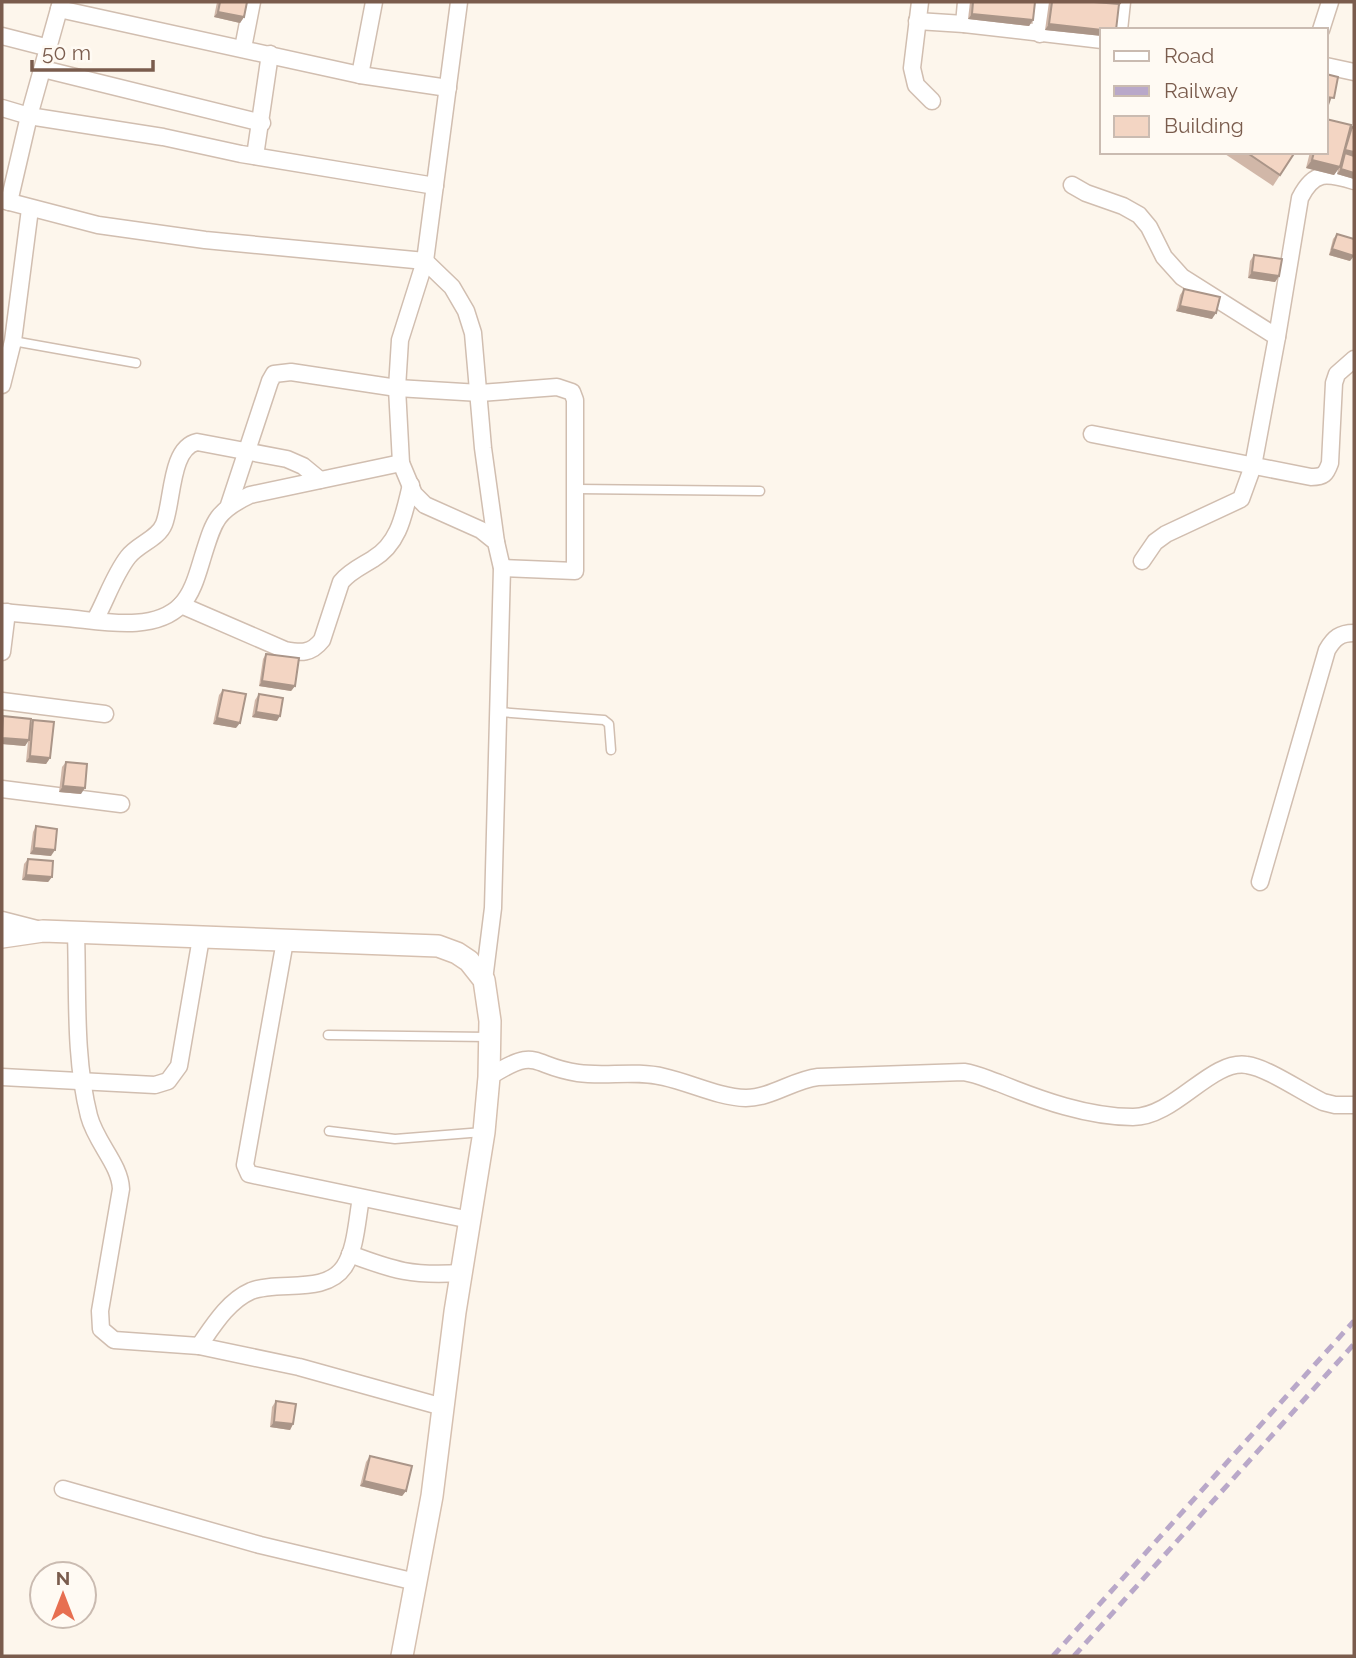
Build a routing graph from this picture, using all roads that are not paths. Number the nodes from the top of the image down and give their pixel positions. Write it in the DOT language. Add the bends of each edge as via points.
graph roads {
  1 [pos="252,2"];
  2 [pos="374,2"];
  3 [pos="459,2"];
  4 [pos="920,2"];
  5 [pos="966,2"];
  6 [pos="1042,2"];
  7 [pos="1122,2"];
  8 [pos="1330,2"];
  9 [pos="60,6"];
  10 [pos="917,21"];
  11 [pos="964,24"];
  12 [pos="1119,28"];
  13 [pos="1322,28"];
  14 [pos="1040,34"];
  15 [pos="2,36"];
  16 [pos="1100,40"];
  17 [pos="49,48"];
  18 [pos="243,48"];
  19 [pos="270,54"];
  20 [pos="1328,66"];
  21 [pos="43,69"];
  22 [pos="1354,72"];
  23 [pos="360,75"];
  24 [pos="448,88"];
  25 [pos="932,102"];
  26 [pos="2,108"];
  27 [pos="29,116"];
  28 [pos="261,123"];
  29 [pos="256,156"];
  30 [pos="1354,181"];
  31 [pos="1072,185"];
  32 [pos="435,186"];
  33 [pos="5,201"];
  34 [pos="30,209"];
  35 [pos="425,261"];
  36 [pos="1277,337"];
  37 [pos="13,341"];
  38 [pos="1354,359"];
  39 [pos="136,363"];
  40 [pos="2,385"];
  41 [pos="397,388"];
  42 [pos="480,393"];
  43 [pos="1092,434"];
  44 [pos="246,452"];
  45 [pos="401,463"];
  46 [pos="1253,466"];
  47 [pos="320,480"];
  48 [pos="411,485"];
  49 [pos="577,489"];
  50 [pos="760,491"];
  51 [pos="229,505"];
  52 [pos="496,542"];
  53 [pos="1142,561"];
  54 [pos="502,568"];
  55 [pos="181,605"];
  56 [pos="4,612"];
  57 [pos="95,620"];
  58 [pos="1354,633"];
  59 [pos="2,652"];
  60 [pos="2,701"];
  61 [pos="499,712"];
  62 [pos="105,714"];
  63 [pos="611,750"];
  64 [pos="2,789"];
  65 [pos="121,804"];
  66 [pos="1260,882"];
  67 [pos="2,920"];
  68 [pos="43,930"];
  69 [pos="76,933"];
  70 [pos="2,937"];
  71 [pos="201,938"];
  72 [pos="285,942"];
  73 [pos="484,980"];
  74 [pos="328,1035"];
  75 [pos="489,1037"];
  76 [pos="2,1077"];
  77 [pos="489,1077"];
  78 [pos="81,1080"];
  79 [pos="1354,1105"];
  80 [pos="329,1131"];
  81 [pos="484,1132"];
  82 [pos="361,1198"];
  83 [pos="470,1220"];
  84 [pos="350,1254"];
  85 [pos="461,1273"];
  86 [pos="199,1346"];
  87 [pos="443,1407"];
  88 [pos="63,1489"];
  89 [pos="416,1583"];
  90 [pos="401,1656"];
  1 -- 18 [label="street"];
  2 -- 23 [label="street"];
  3 -- 24 [label="street"];
  4 -- 10 [label="street"];
  5 -- 11 [label="street"];
  6 -- 14 [label="street"];
  7 -- 12 [label="street"];
  8 -- 13 [label="street"];
  9 -- 17 [label="street"];
  9 -- 18 [label="street"];
  10 -- 11 [label="street"];
  10 -- 25 [label="street" via="913,80"];
  11 -- 14 [label="street"];
  14 -- 16 [label="street"];
  15 -- 17 [label="street"];
  17 -- 21 [label="street"];
  18 -- 19 [label="street"];
  19 -- 23 [label="street"];
  19 -- 28 [label="street"];
  20 -- 22 [label="street"];
  21 -- 27 [label="street"];
  21 -- 28 [label="street"];
  23 -- 24 [label="street"];
  24 -- 32 [label="street"];
  26 -- 27 [label="street"];
  27 -- 29 [label="street"];
  27 -- 33 [label="street"];
  28 -- 29 [label="street"];
  29 -- 32 [label="street"];
  30 -- 36 [label="street" via="1327,175 1306,185 1294,226"];
  31 -- 36 [label="street" via="1139,215 1182,277"];
  32 -- 35 [label="street"];
  33 -- 34 [label="street"];
  34 -- 35 [label="street" via="98,225 205,240"];
  34 -- 37 [label="street"];
  35 -- 41 [label="street" via="400,340"];
  35 -- 42 [label="street" via="452,287 466,312"];
  36 -- 46 [label="street"];
  37 -- 39 [label="lane"];
  37 -- 40 [label="street"];
  38 -- 46 [label="street" via="1334,383 1331,463 1326,474 1311,477"];
  41 -- 42 [label="street"];
  41 -- 44 [label="street" via="291,372 274,374"];
  41 -- 45 [label="street"];
  42 -- 49 [label="street" via="557,387 572,392"];
  42 -- 52 [label="street"];
  43 -- 46 [label="street"];
  44 -- 47 [label="street" via="287,458"];
  44 -- 51 [label="street"];
  44 -- 57 [label="street" via="197,442 181,451 163,527 126,559"];
  45 -- 47 [label="street"];
  45 -- 48 [label="street"];
  46 -- 53 [label="street" via="1241,499 1166,534"];
  47 -- 51 [label="street" via="250,495"];
  48 -- 52 [label="street" via="425,505 481,530"];
  48 -- 55 [label="street" via="398,532 377,558 341,582 321,640 309,652 285,650"];
  49 -- 50 [label="lane"];
  49 -- 54 [label="street" via="575,571"];
  51 -- 55 [label="street" via="219,515 195,581"];
  52 -- 54 [label="street"];
  54 -- 61 [label="street"];
  55 -- 57 [label="street" via="158,619 140,623"];
  56 -- 57 [label="street"];
  56 -- 59 [label="street"];
  58 -- 66 [label="street" via="1341,634 1327,650"];
  60 -- 62 [label="street"];
  61 -- 63 [label="lane" via="604,720 609,723"];
  61 -- 73 [label="street" via="493,908"];
  64 -- 65 [label="street"];
  67 -- 68 [label="street"];
  68 -- 69 [label="street"];
  68 -- 70 [label="street"];
  69 -- 71 [label="street"];
  69 -- 78 [label="street"];
  71 -- 72 [label="street"];
  71 -- 78 [label="street" via="179,1066 173,1077 155,1085"];
  72 -- 73 [label="street" via="438,946 469,961"];
  72 -- 82 [label="street" via="246,1170 254,1177"];
  73 -- 75 [label="street"];
  74 -- 75 [label="lane"];
  75 -- 77 [label="street"];
  76 -- 78 [label="street"];
  77 -- 79 [label="street" via="518,1060 535,1059 577,1073 662,1076 748,1098 818,1077 964,1072 1081,1110 1138,1117 1170,1105 1218,1072 1245,1064 1323,1102"];
  77 -- 81 [label="street"];
  78 -- 86 [label="street" via="95,1134 120,1178 121,1189 100,1311 101,1329 114,1340"];
  80 -- 81 [label="lane" via="395,1139"];
  81 -- 83 [label="street"];
  82 -- 83 [label="street"];
  82 -- 84 [label="street"];
  83 -- 85 [label="street"];
  84 -- 85 [label="street" via="412,1274"];
  84 -- 86 [label="street" via="344,1268 332,1278 274,1285 234,1301"];
  85 -- 87 [label="street"];
  86 -- 87 [label="street" via="299,1367"];
  87 -- 89 [label="street"];
  88 -- 89 [label="street"];
  89 -- 90 [label="street"];
}
